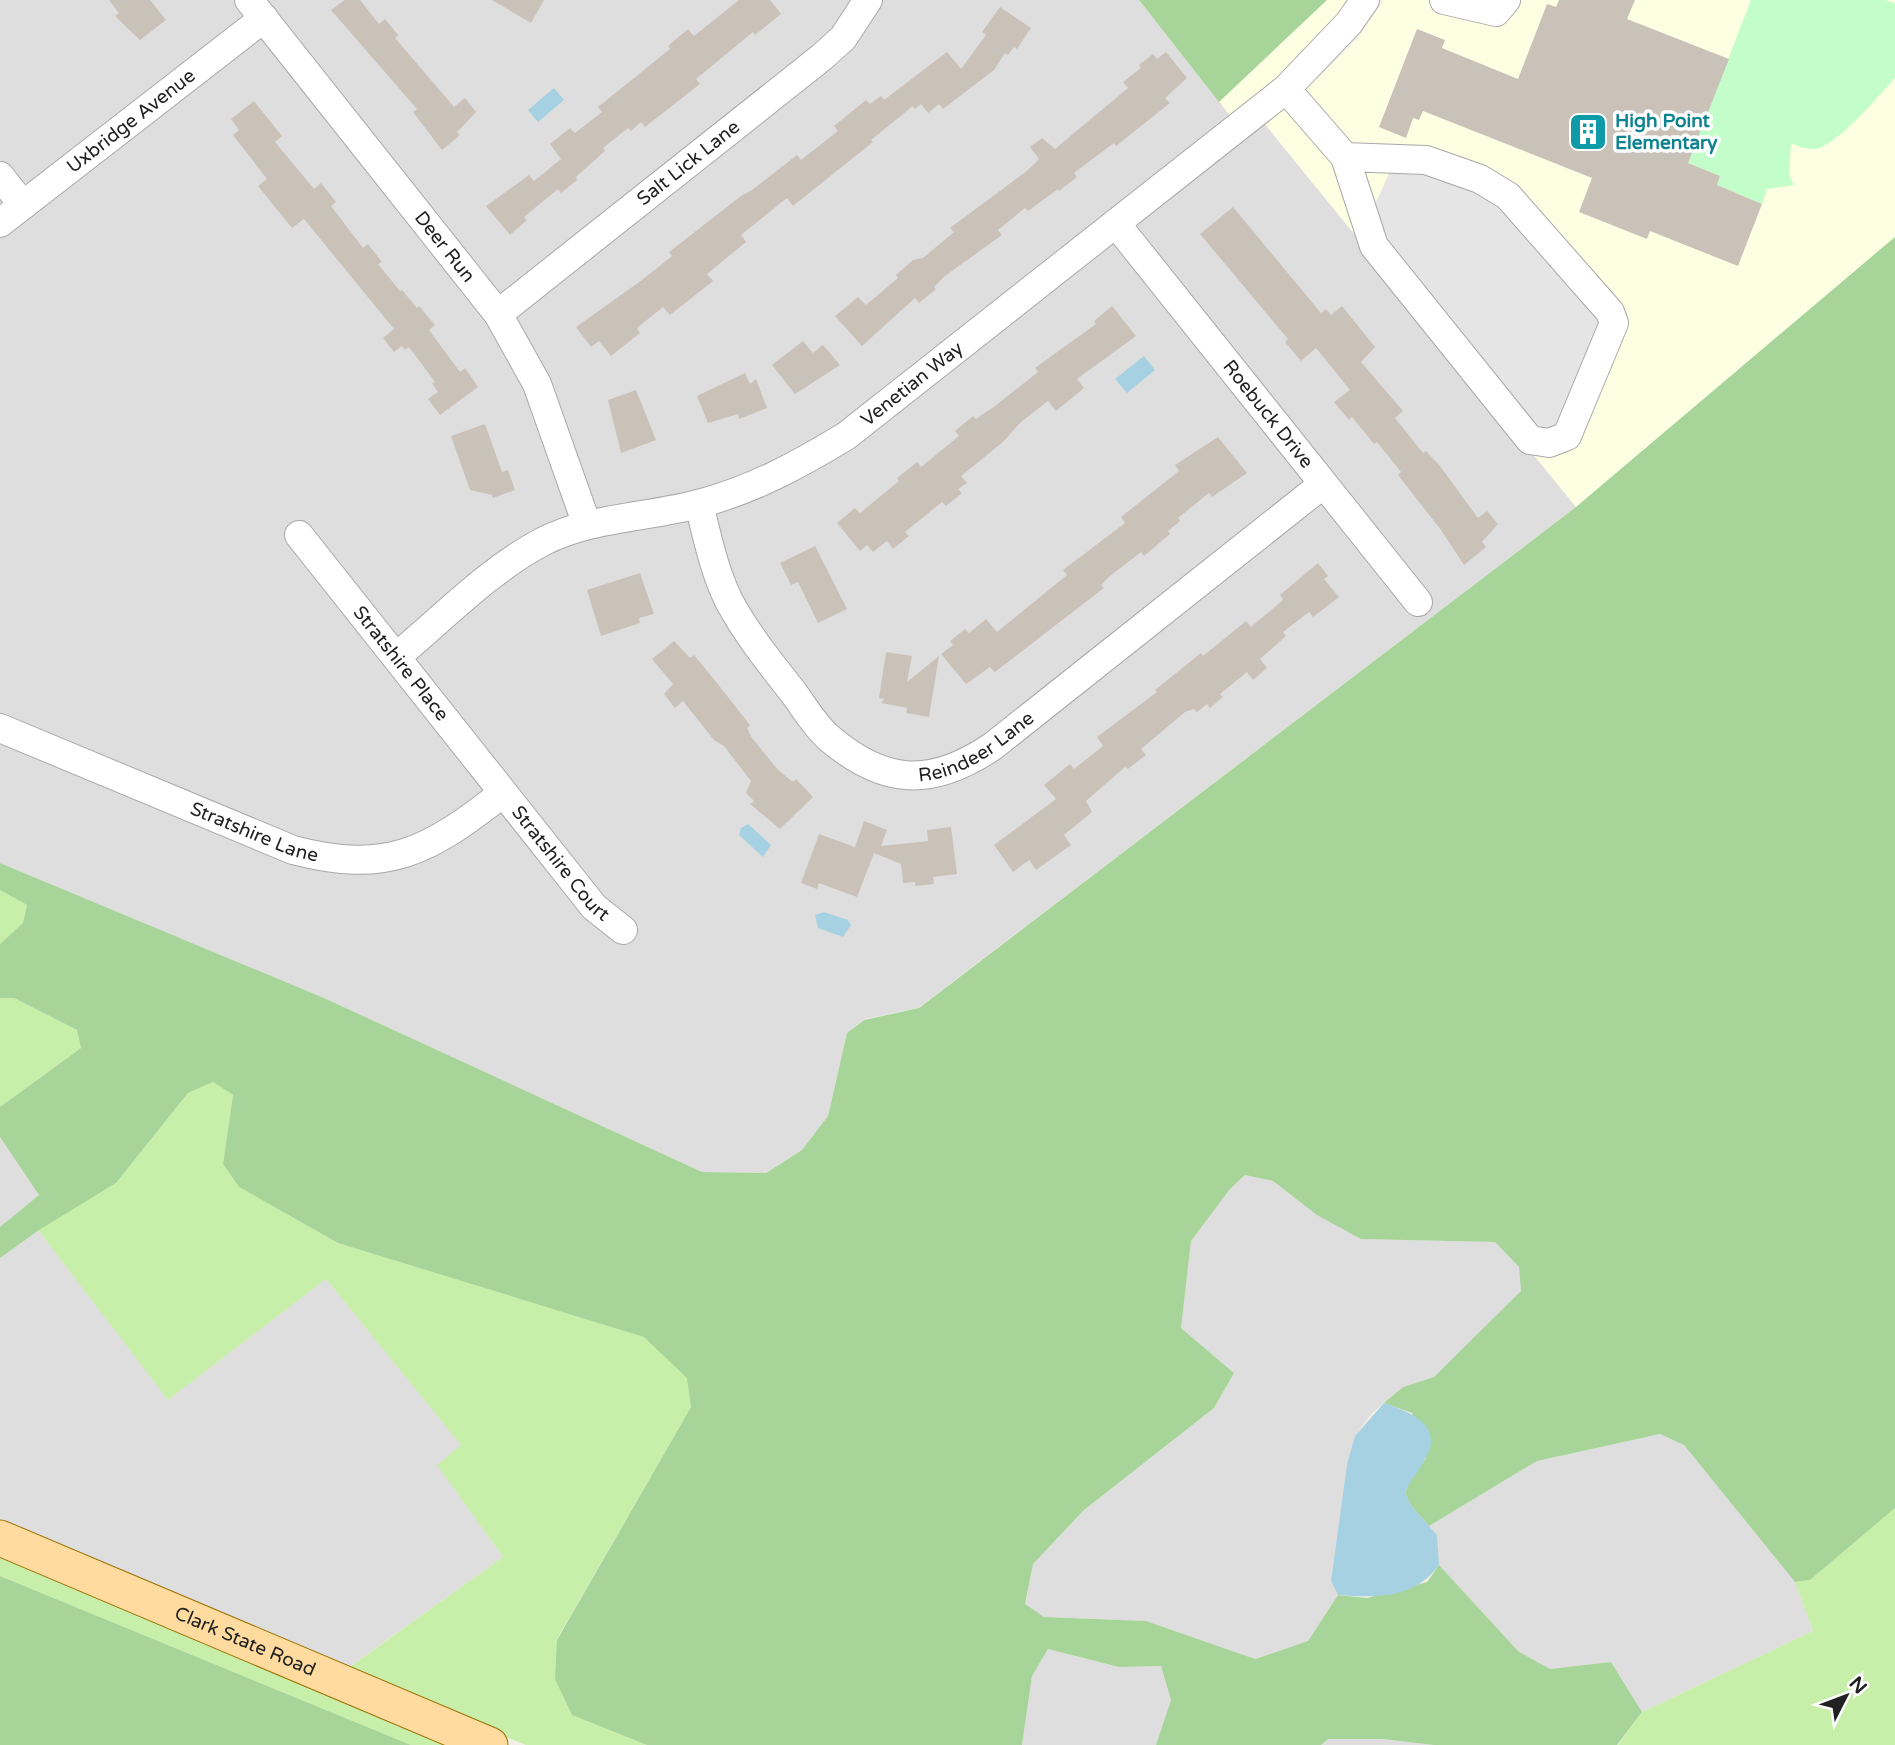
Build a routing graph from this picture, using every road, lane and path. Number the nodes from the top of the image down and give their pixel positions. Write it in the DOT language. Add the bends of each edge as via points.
graph roads {
  1 [pos="868,0"];
  2 [pos="1365,0"];
  3 [pos="1444,0"];
  4 [pos="1506,0"];
  5 [pos="256,9"];
  6 [pos="1286,89"];
  7 [pos="1345,156"];
  8 [pos="0,176"];
  9 [pos="23,205"];
  10 [pos="0,223"];
  11 [pos="1117,225"];
  12 [pos="498,314"];
  13 [pos="1322,485"];
  14 [pos="699,504"];
  15 [pos="587,525"];
  16 [pos="299,535"];
  17 [pos="1418,603"];
  18 [pos="396,657"];
  19 [pos="0,728"];
  20 [pos="503,793"];
  21 [pos="624,930"];
  22 [pos="0,1538"];
  23 [pos="490,1745"];
  1 -- 12 [label="street, Salt Lick Lane" via="843,38 822,57"];
  2 -- 6 [label="street, Venetian Way"];
  3 -- 4 [label="street" via="1496,12"];
  5 -- 9 [label="street, Uxbridge Avenue"];
  5 -- 12 [label="street, Deer Run"];
  6 -- 7 [label="street"];
  6 -- 11 [label="street, Venetian Way"];
  7 -- 7 [label="street" via="1374,246 1468,366 1530,440 1549,443 1567,436 1614,323 1610,312 1508,196 1426,160"];
  8 -- 9 [label="street"];
  9 -- 10 [label="street, Uxbridge Avenue"];
  11 -- 13 [label="street, Roebuck Drive"];
  11 -- 14 [label="street, Venetian Way" via="846,436 797,466"];
  12 -- 15 [label="street, Deer Run" via="537,384"];
  13 -- 14 [label="street, Reindeer Lane" via="993,746 946,773 908,776 864,764 827,736 763,654 729,600"];
  13 -- 17 [label="street, Roebuck Drive"];
  14 -- 15 [label="street, Venetian Way"];
  15 -- 18 [label="street, Venetian Way" via="543,542 505,566"];
  16 -- 18 [label="street, Stratshire Place"];
  18 -- 20 [label="street, Stratshire Place"];
  19 -- 20 [label="street, Stratshire Lane" via="293,850 334,861 379,861 422,847 459,828"];
  20 -- 21 [label="street, Stratshire Court" via="594,907"];
  22 -- 23 [label="main road, Clark State Road"];
}
